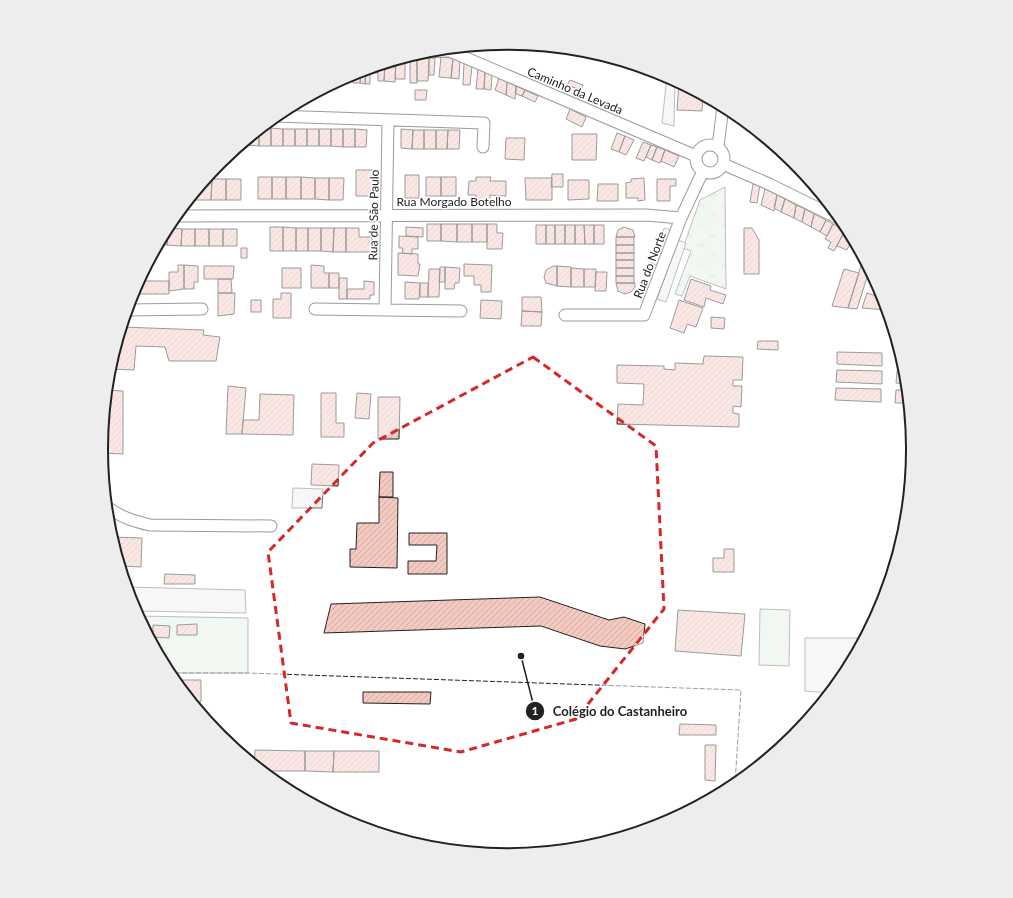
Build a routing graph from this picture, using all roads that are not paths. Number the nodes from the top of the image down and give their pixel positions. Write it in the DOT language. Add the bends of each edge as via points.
graph roads {
  1 [pos="453,53"];
  2 [pos="722,113"];
  3 [pos="286,116"];
  4 [pos="388,120"];
  5 [pos="483,147"];
  6 [pos="718,148"];
  7 [pos="696,156"];
  8 [pos="723,164"];
  9 [pos="702,171"];
  10 [pos="828,213"];
  11 [pos="183,216"];
  12 [pos="387,216"];
  13 [pos="681,218"];
  14 [pos="202,309"];
  15 [pos="315,309"];
  16 [pos="133,310"];
  17 [pos="386,310"];
  18 [pos="461,311"];
  19 [pos="565,315"];
  20 [pos="113,511"];
  21 [pos="271,526"];
  1 -- 7 [label="street, Caminho da Levada"];
  2 -- 6 [label="street"];
  3 -- 4 [label="street"];
  4 -- 5 [label="street" via="484,123"];
  4 -- 12 [label="street, Rua de São Paulo"];
  6 -- 7 [label="street" via="707,145 700,149"];
  6 -- 8 [label="street" via="724,157"];
  7 -- 9 [label="street" via="697,164"];
  8 -- 9 [label="street" via="714,172"];
  8 -- 10 [label="street"];
  9 -- 13 [label="street"];
  11 -- 12 [label="street, Rua Morgado Botelho"];
  12 -- 13 [label="street, Rua Morgado Botelho" via="646,215"];
  12 -- 17 [label="street, Rua de São Paulo"];
  13 -- 19 [label="street, Rua do Norte" via="644,315"];
  14 -- 16 [label="street"];
  15 -- 17 [label="street"];
  17 -- 18 [label="street"];
  20 -- 21 [label="street" via="132,521 150,525"];
}
